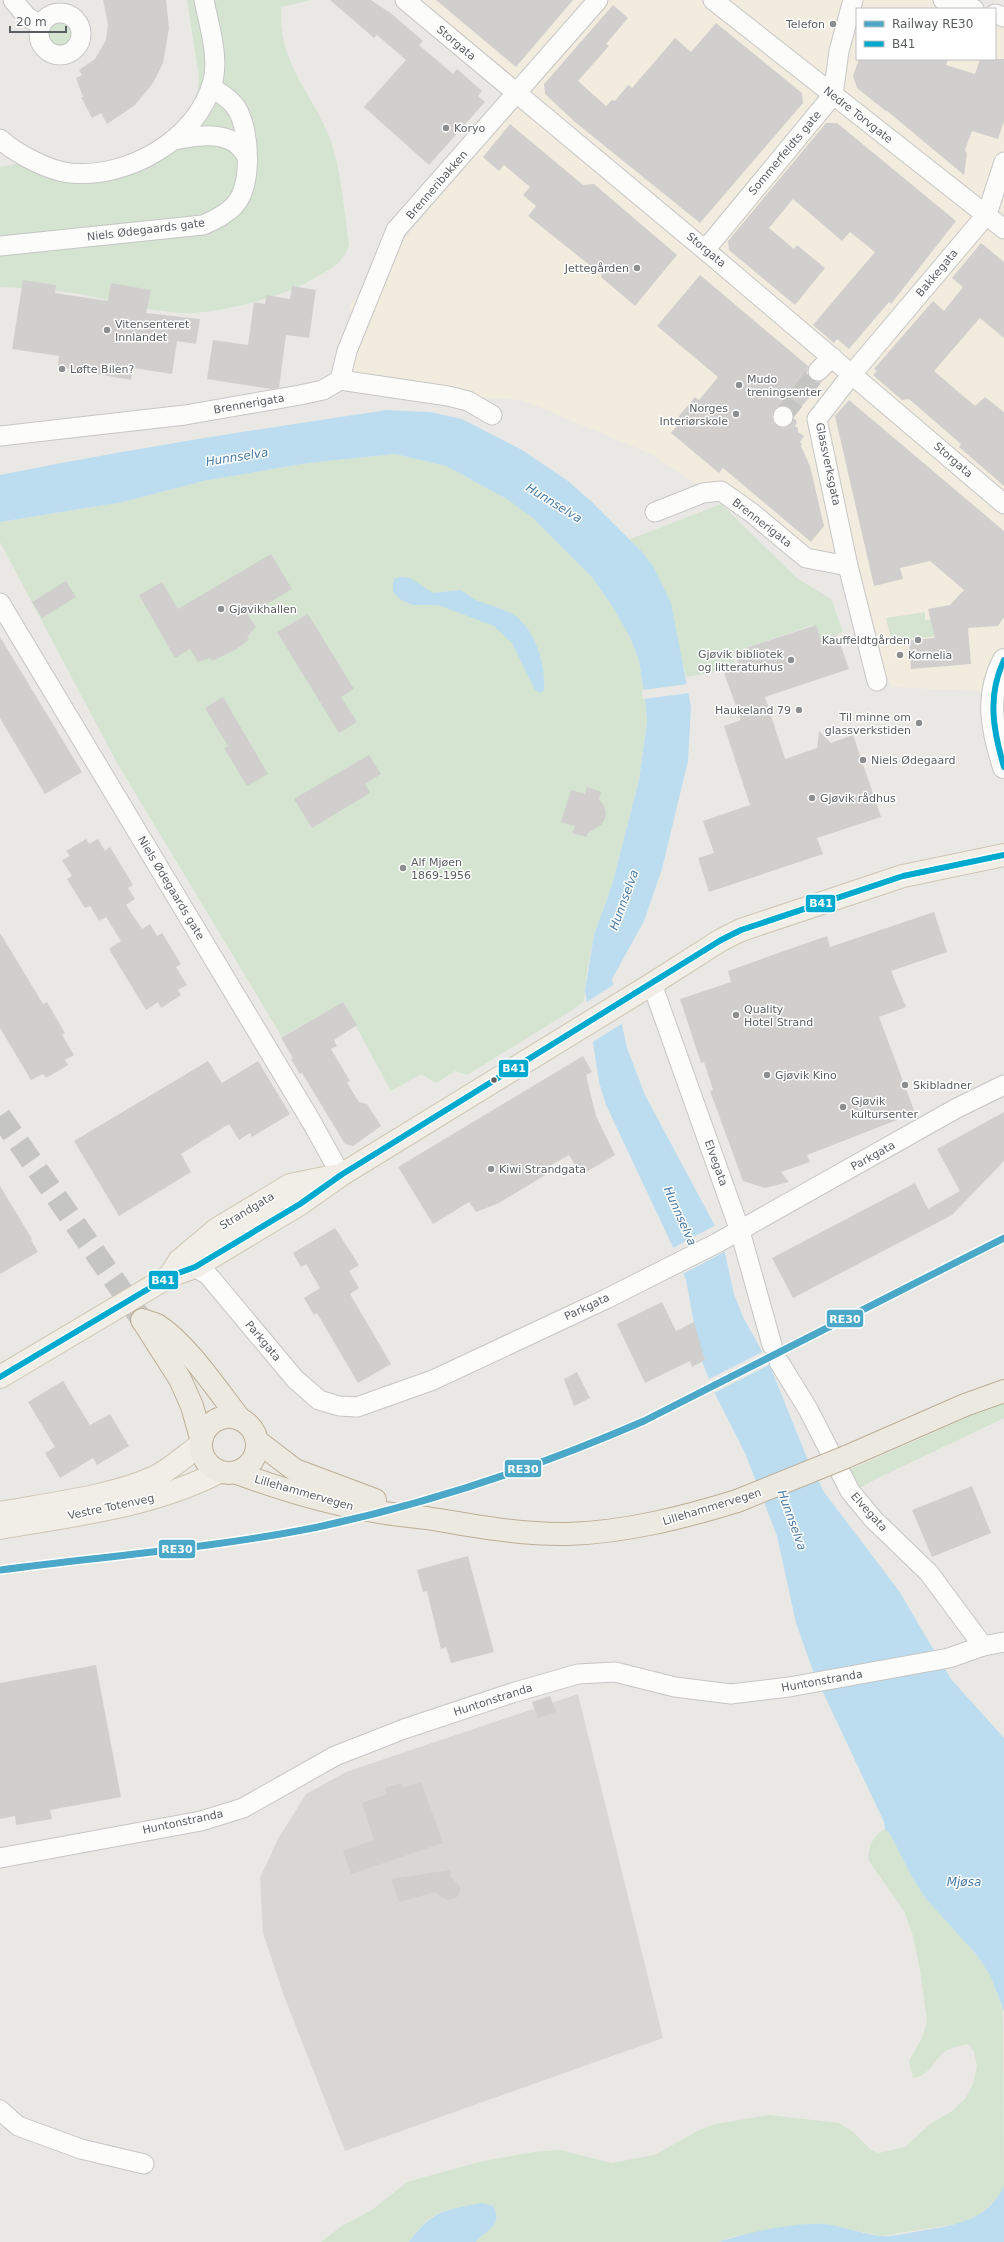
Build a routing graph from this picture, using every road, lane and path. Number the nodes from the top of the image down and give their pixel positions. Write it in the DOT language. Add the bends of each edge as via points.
graph roads {
  1 [pos="13,0"];
  2 [pos="204,0"];
  3 [pos="405,0"];
  4 [pos="598,0"];
  5 [pos="713,0"];
  6 [pos="853,0"];
  7 [pos="943,0"];
  8 [pos="971,8"];
  9 [pos="41,25"];
  10 [pos="211,87"];
  11 [pos="516,94"];
  12 [pos="833,95"];
  13 [pos="0,139"];
  14 [pos="173,140"];
  15 [pos="247,156"];
  16 [pos="1004,162"];
  17 [pos="987,214"];
  18 [pos="1004,229"];
  19 [pos="0,246"];
  20 [pos="705,250"];
  21 [pos="832,357"];
  22 [pos="818,371"];
  23 [pos="852,374"];
  24 [pos="340,380"];
  25 [pos="492,415"];
  26 [pos="0,436"];
  27 [pos="1004,504"];
  28 [pos="655,512"];
  29 [pos="848,566"];
  30 [pos="0,603"];
  31 [pos="1004,660"];
  32 [pos="877,681"];
  33 [pos="1004,767"];
  34 [pos="1004,855"];
  35 [pos="643,990"];
  36 [pos="1004,1085"];
  37 [pos="341,1174"];
  38 [pos="740,1231"];
  39 [pos="195,1267"];
  40 [pos="170,1276"];
  41 [pos="0,1377"];
  42 [pos="1004,1383"];
  43 [pos="1004,1391"];
  44 [pos="965,1405"];
  45 [pos="240,1419"];
  46 [pos="257,1441"];
  47 [pos="201,1442"];
  48 [pos="228,1472"];
  49 [pos="0,1513"];
  50 [pos="418,1517"];
  51 [pos="0,1528"];
  52 [pos="1004,1642"];
  53 [pos="983,1646"];
  54 [pos="0,1858"];
  55 [pos="0,2110"];
  56 [pos="144,2164"];
  1 -- 9 [label="street" via="27,17"];
  2 -- 10 [label="street" via="214,58"];
  3 -- 11 [label="street, Storgata"];
  4 -- 11 [label="street, Brenneribakken"];
  5 -- 12 [label="street, Nedre Torvgate"];
  6 -- 12 [label="street" via="839,51"];
  7 -- 8 [label="street"];
  10 -- 14 [label="street" via="196,118"];
  10 -- 15 [label="street, Niels Ødegaards gate" via="228,98 236,108 247,135"];
  11 -- 20 [label="street, Storgata"];
  11 -- 24 [label="street, Brenneribakken" via="396,230 347,351"];
  12 -- 17 [label="street, Nedre Torvgate"];
  12 -- 20 [label="street, Sommerfeldts gate"];
  13 -- 14 [label="street" via="39,163 69,173 103,171 129,165"];
  14 -- 15 [label="street" via="200,136 224,137 236,142"];
  15 -- 19 [label="street, Niels Ødegaards gate" via="244,187 235,205 221,218 203,225"];
  16 -- 17 [label="street, Bakkegata"];
  17 -- 18 [label="street, Nedre Torvgate"];
  17 -- 23 [label="street, Bakkegata"];
  20 -- 21 [label="street, Storgata"];
  21 -- 22 [label="street"];
  21 -- 23 [label="street, Storgata"];
  23 -- 27 [label="street, Storgata"];
  23 -- 29 [label="street, Glassverksgata" via="817,419"];
  24 -- 25 [label="street" via="448,396 468,401"];
  24 -- 26 [label="street, Brennerigata" via="323,390 184,415"];
  28 -- 29 [label="street, Brennerigata" via="703,493 721,491 806,558"];
  29 -- 32 [label="street, Glassverksgata"];
  30 -- 37 [label="street, Niels Ødegaards gate"];
  31 -- 33 [label="main road" via="994,681 991,713"];
  34 -- 35 [label="main road, Strandgata" via="903,876 741,930"];
  35 -- 37 [label="main road, Strandgata"];
  35 -- 38 [label="street, Elvegata"];
  36 -- 38 [label="street, Parkgata" via="957,1108"];
  37 -- 39 [label="main road, Strandgata" via="300,1204"];
  37 -- 40 [label="main road, Strandgata" via="290,1185 217,1229 179,1261"];
  38 -- 39 [label="street, Parkgata" via="671,1267 433,1380 357,1407 340,1406 319,1400 313,1395 295,1379 208,1275"];
  38 -- 53 [label="street, Elvegata" via="775,1354 808,1410 850,1491 873,1519 929,1573"];
  39 -- 40 [label="main road, Strandgata"];
  40 -- 41 [label="main road, Strandgata"];
  42 -- 44 [label="highway, Lillehammervegen"];
  43 -- 44 [label="highway, Lillehammervegen"];
  44 -- 50 [label="highway, Lillehammervegen, bridge" via="737,1502 656,1524 568,1534 489,1528"];
  45 -- 46 [label="highway" via="251,1428"];
  45 -- 47 [label="highway" via="231,1417 212,1422 205,1429"];
  45 -- 47 [label="highway" via="195,1361 156,1325 142,1320 180,1379 192,1406"];
  46 -- 48 [label="highway" via="253,1461 246,1468"];
  46 -- 50 [label="highway, Lillehammervegen" via="296,1470"];
  47 -- 48 [label="highway" via="205,1462"];
  47 -- 49 [label="main road, Vestre Totenveg" via="156,1476 138,1484"];
  48 -- 50 [label="highway, Lillehammervegen" via="339,1504"];
  48 -- 51 [label="main road, Vestre Totenveg" via="143,1501"];
  52 -- 53 [label="street, Huntonstranda"];
  53 -- 54 [label="street, Huntonstranda" via="949,1658 816,1682 731,1694 675,1687 615,1672 578,1674 404,1729 335,1756 243,1808 201,1821"];
  55 -- 56 [label="street" via="25,2129 81,2149"];
}
